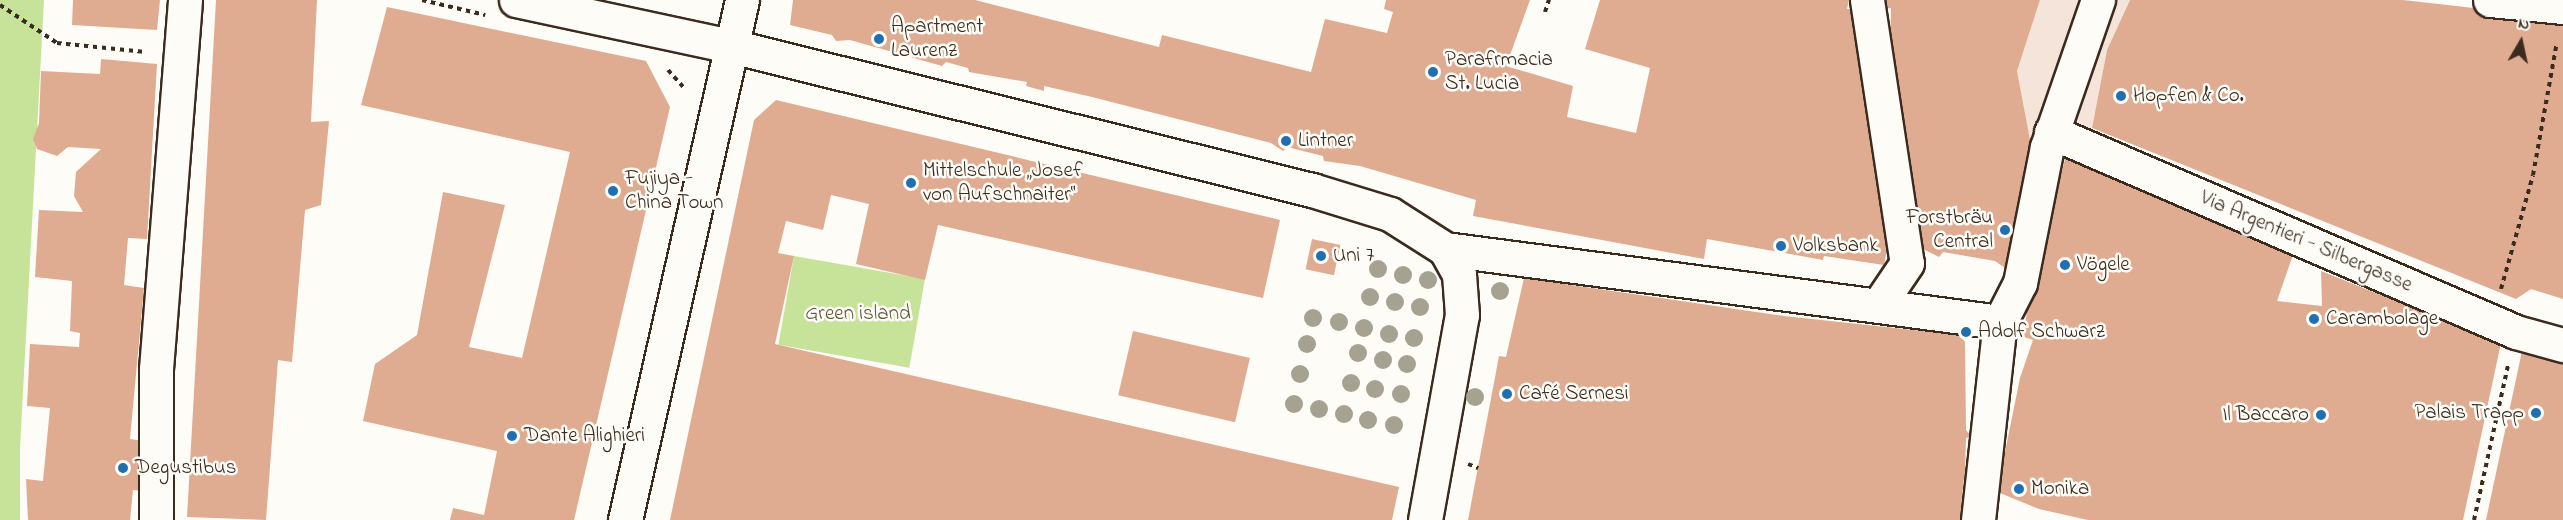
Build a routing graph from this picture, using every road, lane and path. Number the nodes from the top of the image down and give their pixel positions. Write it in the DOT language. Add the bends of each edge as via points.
graph roads {
  1 [pos="185,0"];
  2 [pos="516,0"];
  3 [pos="742,0"];
  4 [pos="1549,0"];
  5 [pos="1867,0"];
  6 [pos="2098,0"];
  7 [pos="2490,0"];
  8 [pos="0,5"];
  9 [pos="2563,7"];
  10 [pos="1545,12"];
  11 [pos="731,46"];
  12 [pos="2557,46"];
  13 [pos="178,55"];
  14 [pos="2051,132"];
  15 [pos="1445,249"];
  16 [pos="1880,303"];
  17 [pos="2000,322"];
  18 [pos="2504,327"];
  19 [pos="2563,345"];
  20 [pos="156,520"];
  21 [pos="625,520"];
  22 [pos="1425,520"];
  23 [pos="1978,520"];
  24 [pos="2474,520"];
  1 -- 13 [label="street"];
  2 -- 11 [label="street"];
  3 -- 11 [label="street"];
  4 -- 10 [label="path"];
  5 -- 16 [label="street" via="1873,17 1907,263"];
  6 -- 14 [label="street"];
  7 -- 9 [label="street"];
  8 -- 13 [label="path" via="57,43"];
  11 -- 15 [label="street" via="1312,190 1390,214"];
  11 -- 21 [label="street"];
  12 -- 18 [label="path"];
  13 -- 20 [label="street" via="156,369"];
  14 -- 17 [label="street" via="2022,274"];
  14 -- 18 [label="street, Via Argentieri - Silbergasse"];
  15 -- 16 [label="street"];
  15 -- 22 [label="street" via="1459,274 1462,315"];
  16 -- 17 [label="street"];
  17 -- 23 [label="street"];
  18 -- 19 [label="street, Via Argentieri - Silbergasse"];
  18 -- 24 [label="path"];
}
